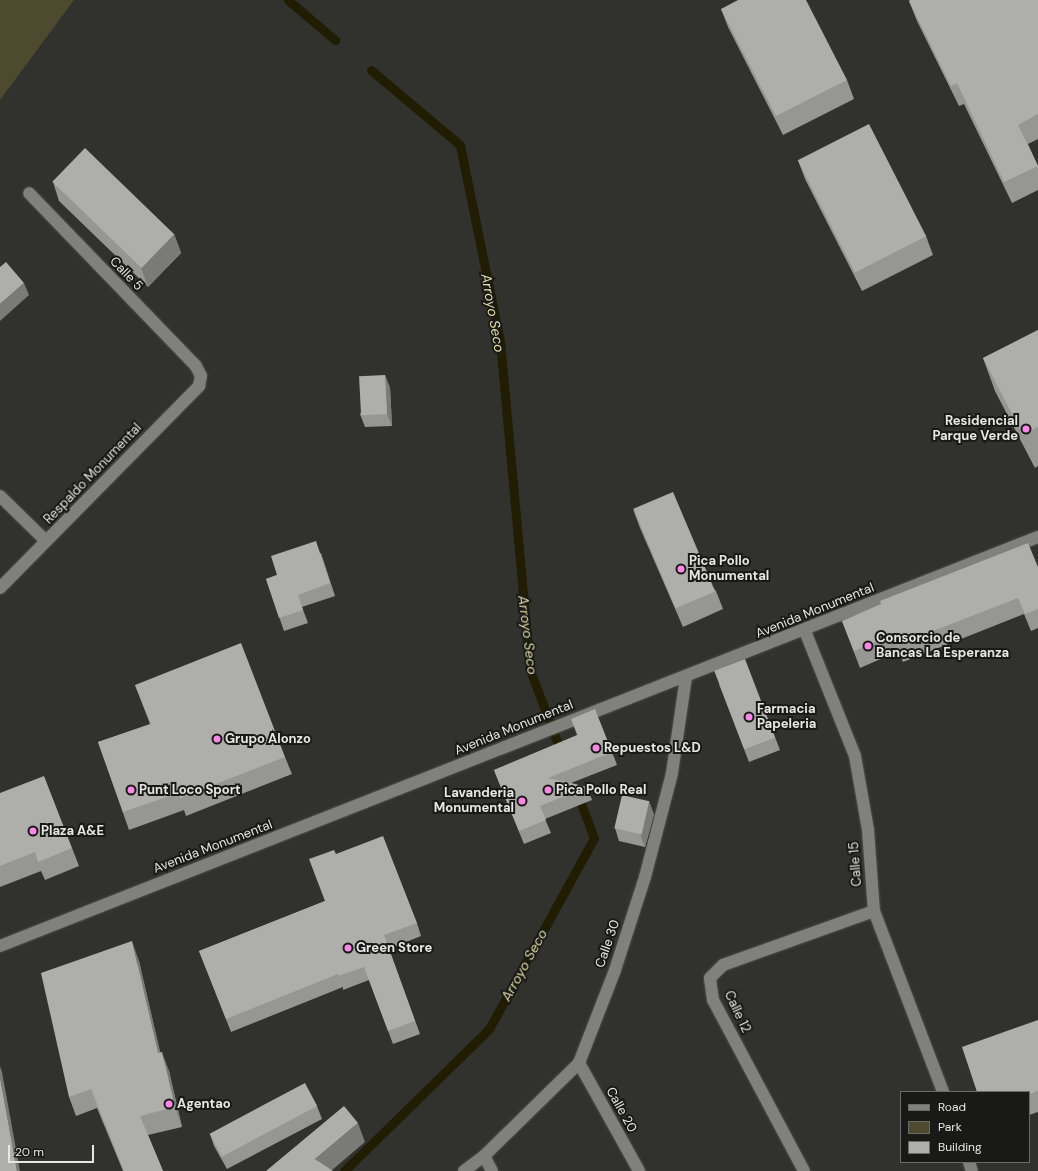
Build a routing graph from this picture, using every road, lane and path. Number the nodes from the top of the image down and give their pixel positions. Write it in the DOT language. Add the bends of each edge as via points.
graph roads {
  1 [pos="28,193"];
  2 [pos="201,376"];
  3 [pos="0,496"];
  4 [pos="1038,537"];
  5 [pos="46,541"];
  6 [pos="0,588"];
  7 [pos="805,631"];
  8 [pos="686,677"];
  9 [pos="874,911"];
  10 [pos="0,946"];
  11 [pos="579,1063"];
  12 [pos="943,1091"];
  13 [pos="484,1156"];
  14 [pos="464,1171"];
  15 [pos="492,1171"];
  16 [pos="639,1171"];
  17 [pos="804,1171"];
  1 -- 2 [label="street, Calle 5" via="196,366"];
  2 -- 5 [label="street, Respaldo Monumental" via="199,386"];
  3 -- 5 [label="street"];
  4 -- 7 [label="street, Avenida Monumental"];
  5 -- 6 [label="street, Respaldo Monumental"];
  7 -- 8 [label="street, Avenida Monumental"];
  7 -- 9 [label="street, Calle 15" via="855,756 868,830"];
  8 -- 10 [label="street, Avenida Monumental"];
  8 -- 11 [label="street, Calle 30" via="672,773 645,877 615,970"];
  9 -- 12 [label="street, Calle 15"];
  9 -- 17 [label="street, Calle 12" via="723,965 710,978 713,1000"];
  11 -- 13 [label="street, Calle 30"];
  11 -- 16 [label="street, Calle 20"];
  13 -- 14 [label="street, Calle 30"];
  13 -- 15 [label="street"];
}
